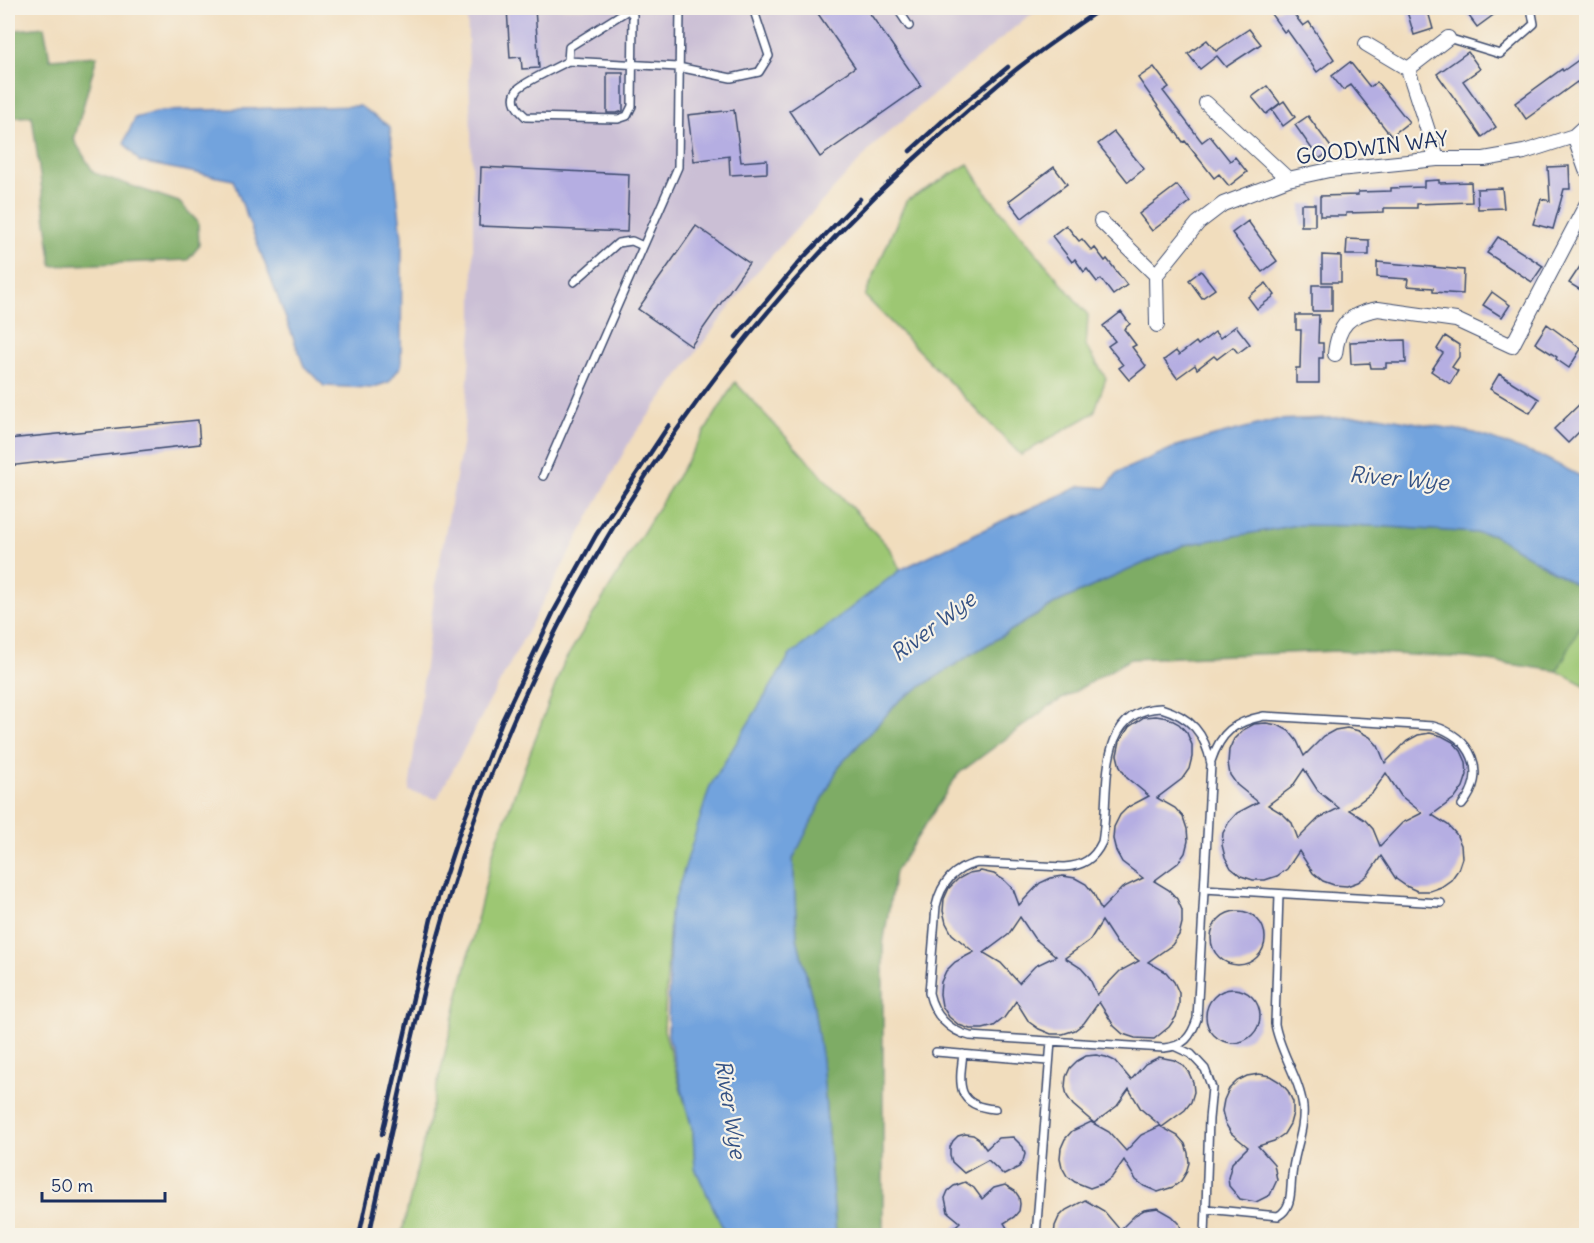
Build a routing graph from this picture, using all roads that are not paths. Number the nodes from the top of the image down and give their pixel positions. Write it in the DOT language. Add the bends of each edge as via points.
graph roads {
  1 [pos="680,8"];
  2 [pos="753,8"];
  3 [pos="897,8"];
  4 [pos="1531,8"];
  5 [pos="909,26"];
  6 [pos="1448,38"];
  7 [pos="1366,44"];
  8 [pos="568,61"];
  9 [pos="632,65"];
  10 [pos="678,67"];
  11 [pos="1408,69"];
  12 [pos="1206,103"];
  13 [pos="1587,125"];
  14 [pos="1574,136"];
  15 [pos="1437,159"];
  16 [pos="1587,170"];
  17 [pos="1288,179"];
  18 [pos="1587,205"];
  19 [pos="1101,221"];
  20 [pos="643,246"];
  21 [pos="1155,275"];
  22 [pos="574,282"];
  23 [pos="1157,325"];
  24 [pos="1335,354"];
  25 [pos="543,476"];
  26 [pos="1211,764"];
  27 [pos="1462,805"];
  28 [pos="1204,889"];
  29 [pos="1279,894"];
  30 [pos="1441,903"];
  31 [pos="1051,1041"];
  32 [pos="1176,1047"];
  33 [pos="936,1052"];
  34 [pos="963,1054"];
  35 [pos="1048,1061"];
  36 [pos="995,1109"];
  37 [pos="1206,1209"];
  38 [pos="1036,1236"];
  39 [pos="1205,1236"];
  1 -- 10 [label="lane"];
  2 -- 10 [label="lane" via="769,56 759,72 731,78"];
  3 -- 5 [label="lane"];
  4 -- 6 [label="lane" via="1534,24 1500,54"];
  6 -- 11 [label="street"];
  7 -- 11 [label="street"];
  8 -- 9 [label="lane"];
  8 -- 9 [label="lane" via="569,47 628,10 633,15"];
  8 -- 9 [label="lane" via="518,88 514,99 517,109 526,117 627,116 632,106"];
  9 -- 10 [label="lane"];
  10 -- 20 [label="lane" via="678,167"];
  11 -- 15 [label="street"];
  12 -- 17 [label="street"];
  13 -- 14 [label="street, GOODWIN WAY"];
  14 -- 15 [label="street, GOODWIN WAY" via="1514,154 1484,159"];
  14 -- 16 [label="street"];
  15 -- 17 [label="street, GOODWIN WAY" via="1329,170"];
  17 -- 21 [label="street, GOODWIN WAY" via="1222,204 1198,223"];
  18 -- 24 [label="street" via="1512,346 1456,320 1378,309 1354,317 1341,329"];
  19 -- 21 [label="street"];
  20 -- 22 [label="lane" via="632,241 618,243"];
  20 -- 25 [label="lane"];
  21 -- 23 [label="street"];
  26 -- 27 [label="lane" via="1226,733 1244,721 1264,716 1433,726 1452,733 1472,756 1473,788"];
  26 -- 28 [label="lane"];
  26 -- 31 [label="lane" via="1204,738 1186,719 1161,708 1137,712 1112,740 1102,842 1089,860 1064,867 977,863 954,872 938,894 929,993 937,1013 958,1033 970,1036"];
  28 -- 29 [label="lane"];
  28 -- 32 [label="lane" via="1197,1019 1193,1033"];
  29 -- 30 [label="lane"];
  29 -- 37 [label="lane" via="1275,1024 1303,1106 1289,1204 1278,1216"];
  31 -- 32 [label="lane"];
  31 -- 35 [label="lane"];
  32 -- 37 [label="lane" via="1191,1054 1205,1069 1212,1089"];
  33 -- 34 [label="lane"];
  34 -- 35 [label="lane"];
  34 -- 36 [label="lane" via="961,1089 967,1100 980,1108"];
  35 -- 38 [label="lane"];
  37 -- 39 [label="lane"];
}
